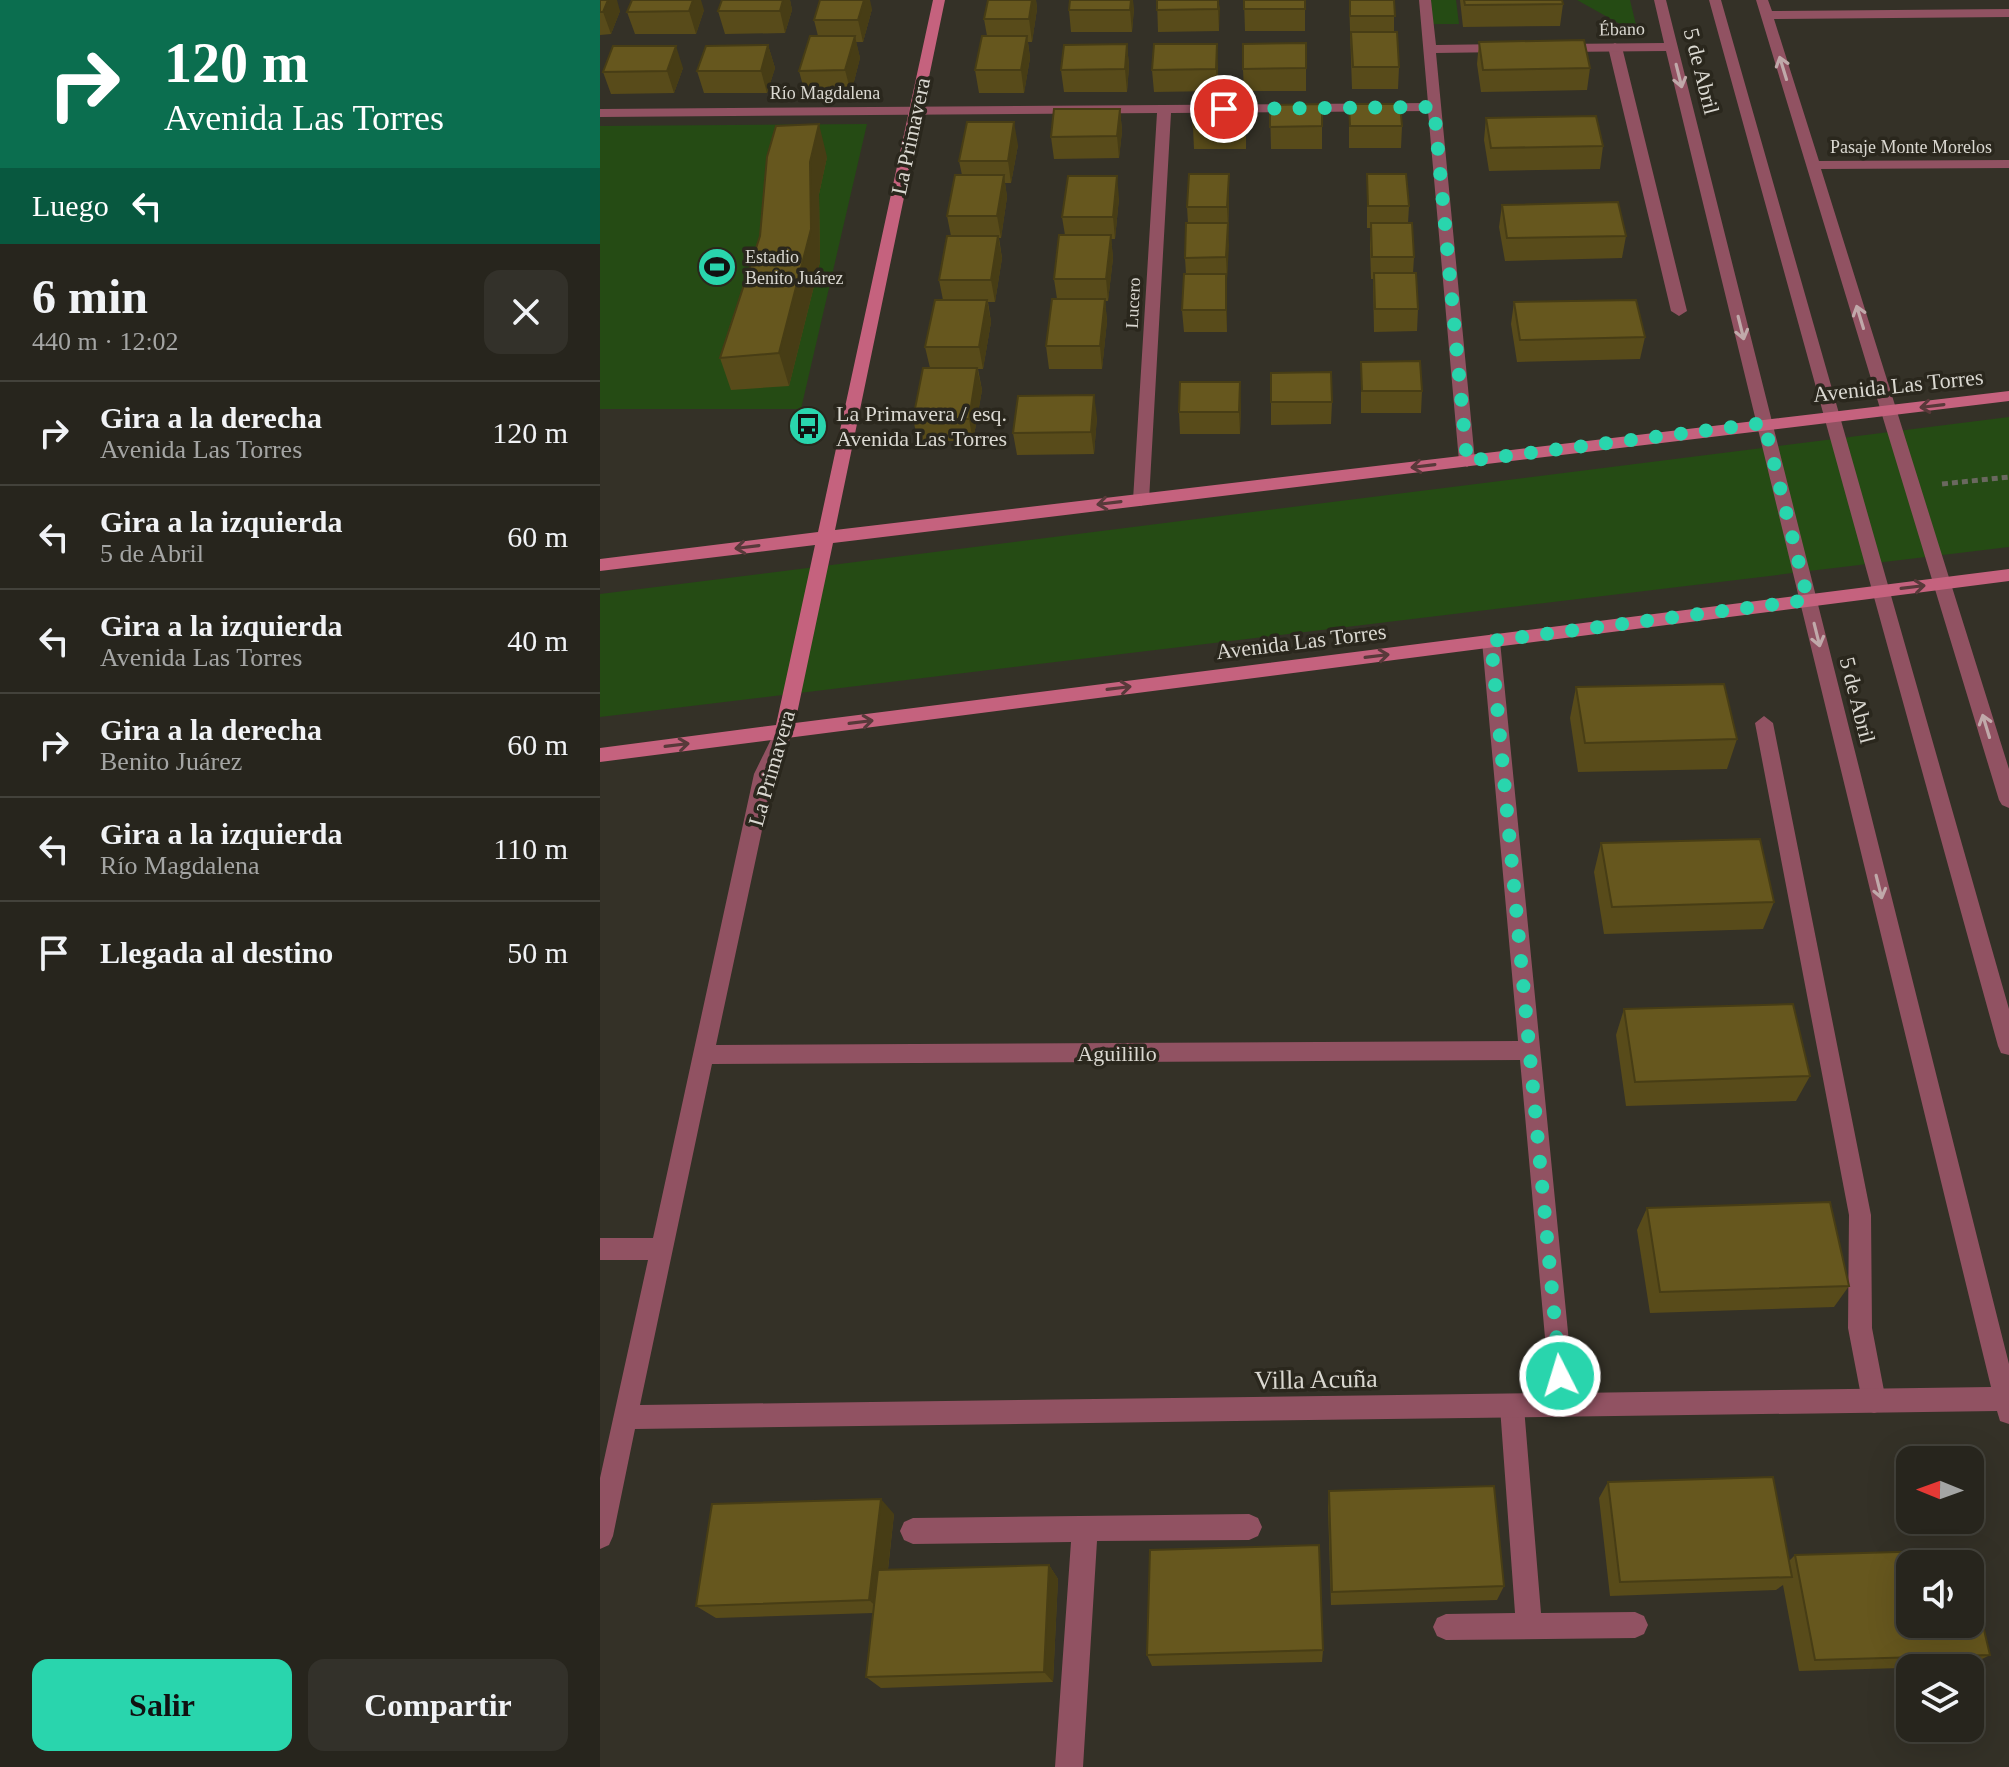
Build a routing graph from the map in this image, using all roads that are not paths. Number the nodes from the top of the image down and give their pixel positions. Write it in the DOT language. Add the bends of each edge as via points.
graph roads {
  1 [pos="939,0"];
  2 [pos="1425,0"];
  3 [pos="1660,0"];
  4 [pos="1715,0"];
  5 [pos="1764,7"];
  6 [pos="2009,13"];
  7 [pos="1615,47"];
  8 [pos="1672,47"];
  9 [pos="1522,48"];
  10 [pos="1538,48"];
  11 [pos="1429,49"];
  12 [pos="1434,107"];
  13 [pos="1164,109"];
  14 [pos="915,111"];
  15 [pos="600,113"];
  16 [pos="2009,164"];
  17 [pos="1813,165"];
  18 [pos="1679,311"];
  19 [pos="2009,396"];
  20 [pos="1890,411"];
  21 [pos="1831,416"];
  22 [pos="1764,423"];
  23 [pos="1467,461"];
  24 [pos="1141,500"];
  25 [pos="824,537"];
  26 [pos="600,565"];
  27 [pos="2009,575"];
  28 [pos="1942,583"];
  29 [pos="1882,591"];
  30 [pos="1808,600"];
  31 [pos="1491,641"];
  32 [pos="1764,723"];
  33 [pos="784,732"];
  34 [pos="600,755"];
  35 [pos="2009,800"];
  36 [pos="2009,1046"];
  37 [pos="1530,1050"];
  38 [pos="704,1055"];
  39 [pos="600,1249"];
  40 [pos="662,1249"];
  41 [pos="1874,1401"];
  42 [pos="2007,1405"];
  43 [pos="1563,1406"];
  44 [pos="1512,1407"];
  45 [pos="626,1417"];
  46 [pos="1249,1527"];
  47 [pos="1085,1528"];
  48 [pos="913,1531"];
  49 [pos="600,1536"];
  50 [pos="1635,1625"];
  51 [pos="1529,1626"];
  52 [pos="1446,1627"];
  53 [pos="1069,1767"];
  1 -- 14 [label="street, La Primavera"];
  2 -- 11 [label="street"];
  3 -- 8 [label="street, 5 de Abril"];
  4 -- 21 [label="street"];
  5 -- 6 [label="street"];
  17 -- 5 [label="street, one-way"];
  7 -- 8 [label="street, Ébano"];
  7 -- 10 [label="street, Ébano"];
  7 -- 18 [label="street"];
  8 -- 22 [label="street, 5 de Abril, one-way"];
  9 -- 11 [label="street"];
  11 -- 12 [label="street"];
  12 -- 13 [label="street, Río Magdalena"];
  12 -- 23 [label="street"];
  13 -- 14 [label="street, Río Magdalena"];
  13 -- 24 [label="street, Lucero"];
  14 -- 15 [label="street, Río Magdalena"];
  14 -- 25 [label="street, La Primavera"];
  16 -- 17 [label="street, Pasaje Monte Morelos"];
  20 -- 17 [label="street, one-way"];
  19 -- 20 [label="street, Avenida Las Torres, one-way"];
  20 -- 21 [label="street, Avenida Las Torres"];
  20 -- 28 [label="street"];
  21 -- 22 [label="street, Avenida Las Torres"];
  21 -- 29 [label="street"];
  22 -- 23 [label="street, Avenida Las Torres"];
  22 -- 30 [label="street, 5 de Abril"];
  23 -- 24 [label="street, Avenida Las Torres, one-way"];
  24 -- 25 [label="street, Avenida Las Torres, one-way"];
  25 -- 26 [label="street, Avenida Las Torres, one-way"];
  25 -- 33 [label="street, La Primavera"];
  27 -- 28 [label="street, Avenida Las Torres"];
  29 -- 28 [label="street, Avenida Las Torres, one-way"];
  35 -- 28 [label="street, one-way"];
  29 -- 30 [label="street, Avenida Las Torres"];
  29 -- 36 [label="street"];
  30 -- 31 [label="street, Avenida Las Torres"];
  30 -- 42 [label="street, 5 de Abril, one-way"];
  33 -- 31 [label="street, Avenida Las Torres, one-way"];
  31 -- 37 [label="street"];
  32 -- 41 [label="street" via="1860,1215 1860,1328"];
  34 -- 33 [label="street, Avenida Las Torres, one-way"];
  33 -- 38 [label="street, La Primavera" via="764,774"];
  37 -- 38 [label="street, Aguilillo"];
  37 -- 43 [label="street"];
  38 -- 40 [label="street, La Primavera"];
  39 -- 40 [label="street"];
  40 -- 45 [label="street, La Primavera"];
  41 -- 42 [label="street, Villa Acuña"];
  41 -- 43 [label="street, Villa Acuña"];
  43 -- 44 [label="street, Villa Acuña"];
  44 -- 45 [label="street, Villa Acuña"];
  44 -- 51 [label="street"];
  45 -- 49 [label="street, La Primavera"];
  46 -- 47 [label="street"];
  47 -- 48 [label="street"];
  47 -- 53 [label="street"];
  50 -- 51 [label="street"];
  51 -- 52 [label="street"];
}
